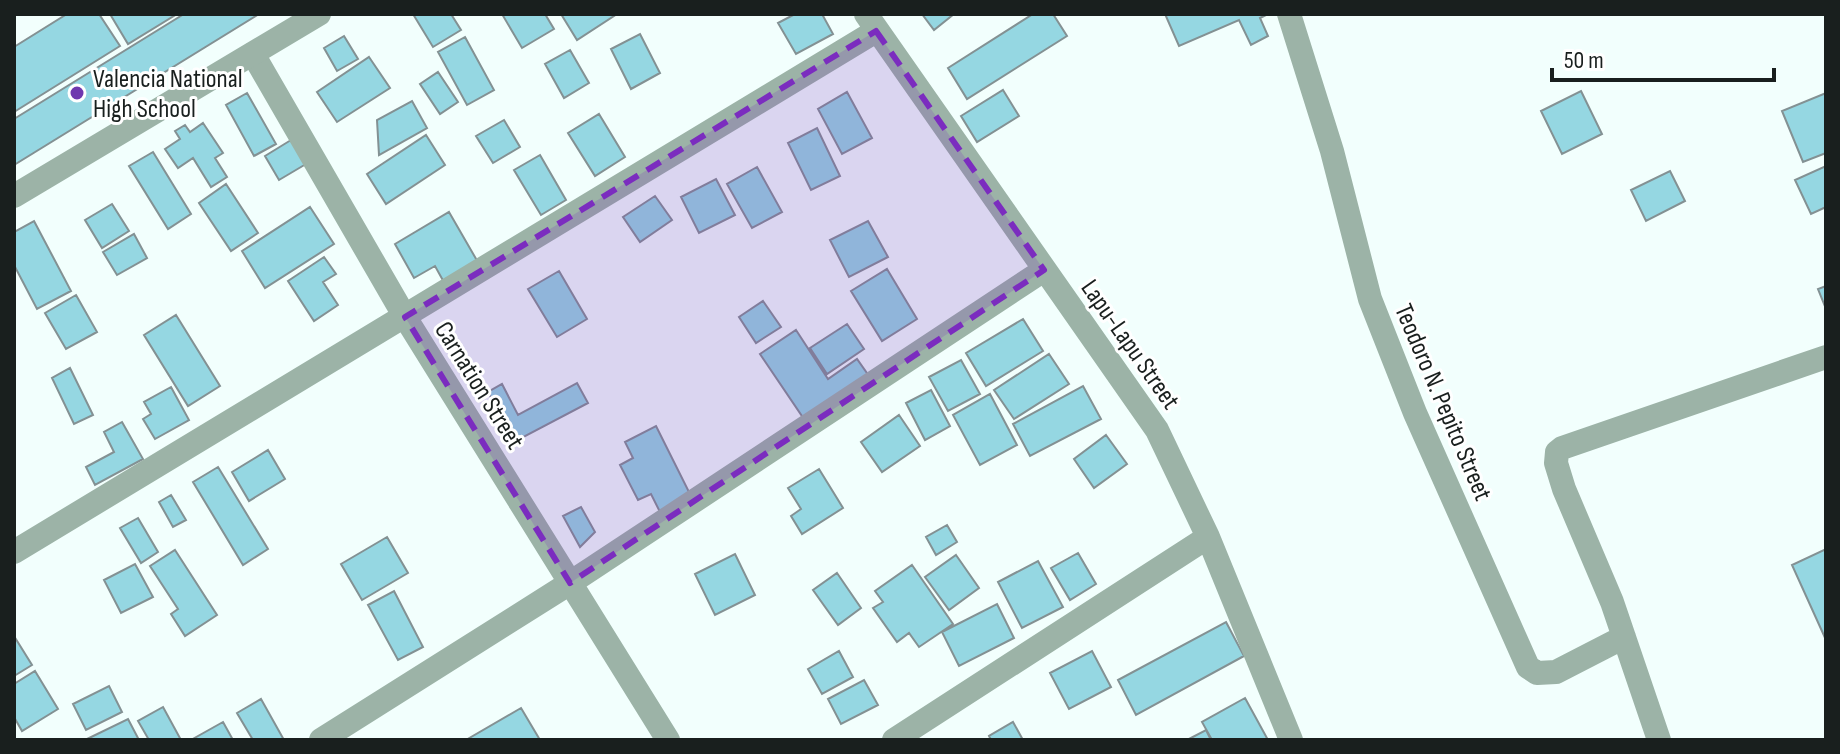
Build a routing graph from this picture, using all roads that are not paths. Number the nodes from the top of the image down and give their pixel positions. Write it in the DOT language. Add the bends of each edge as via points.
graph roads {
  1 [pos="319,14"];
  2 [pos="1289,14"];
  3 [pos="871,22"];
  4 [pos="253,54"];
  5 [pos="14,196"];
  6 [pos="1044,270"];
  7 [pos="405,317"];
  8 [pos="1826,357"];
  9 [pos="1208,537"];
  10 [pos="14,552"];
  11 [pos="570,583"];
  12 [pos="1624,637"];
  13 [pos="321,740"];
  14 [pos="668,740"];
  15 [pos="894,740"];
  16 [pos="1291,740"];
  17 [pos="1659,740"];
  1 -- 4 [label="street"];
  2 -- 12 [label="street, Teodoro N. Pepito Street" via="1370,299 1528,667 1537,673 1556,672"];
  3 -- 6 [label="street, Lapu-Lapu Street"];
  3 -- 7 [label="street"];
  4 -- 5 [label="street"];
  4 -- 7 [label="street, Carnation Street"];
  6 -- 9 [label="street, Lapu-Lapu Street" via="1157,430"];
  6 -- 11 [label="street"];
  7 -- 10 [label="street"];
  7 -- 11 [label="street, Carnation Street"];
  8 -- 12 [label="street" via="1557,452 1564,489"];
  9 -- 15 [label="street"];
  9 -- 16 [label="street, Lapu-Lapu Street"];
  11 -- 13 [label="street"];
  11 -- 14 [label="street, Carnation Street"];
  12 -- 17 [label="street"];
}
